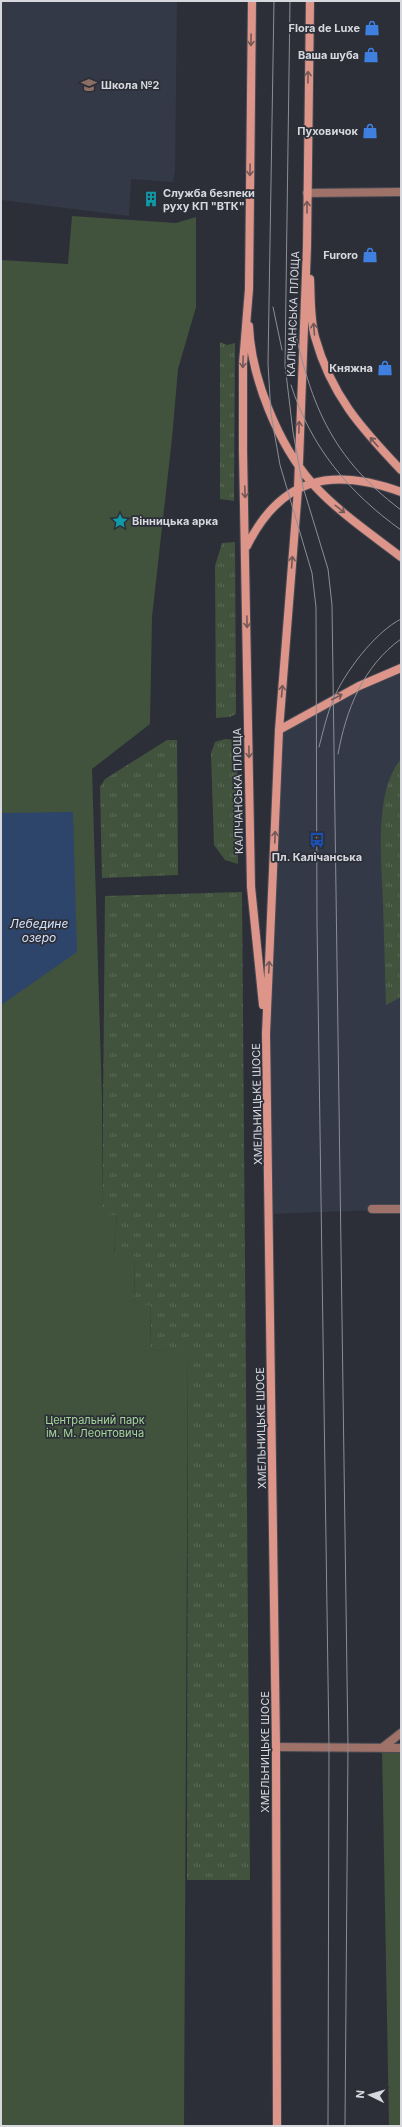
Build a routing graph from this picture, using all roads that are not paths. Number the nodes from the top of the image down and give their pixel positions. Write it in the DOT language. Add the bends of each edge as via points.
graph roads {
  1 [pos="252,1"];
  2 [pos="310,1"];
  3 [pos="401,192"];
  4 [pos="307,193"];
  5 [pos="307,246"];
  6 [pos="248,295"];
  7 [pos="298,466"];
  8 [pos="401,470"];
  9 [pos="312,483"];
  10 [pos="298,489"];
  11 [pos="401,492"];
  12 [pos="246,547"];
  13 [pos="401,557"];
  14 [pos="401,668"];
  15 [pos="279,730"];
  16 [pos="266,1034"];
  17 [pos="372,1209"];
  18 [pos="401,1209"];
  19 [pos="401,1733"];
  20 [pos="276,1747"];
  21 [pos="382,1748"];
  22 [pos="401,1748"];
  23 [pos="277,2126"];
  1 -- 6 [label="main road, КАЛІЧАНСЬКА ПЛОЩА, one-way"];
  4 -- 2 [label="main road, one-way"];
  3 -- 4 [label="lane"];
  5 -- 4 [label="main road, one-way"];
  7 -- 5 [label="main road, КАЛІЧАНСЬКА ПЛОЩА, one-way"];
  8 -- 5 [label="main road, КАЛІЧАНСЬКА ПЛОЩА, one-way" via="375,444 347,408 326,372 315,336"];
  6 -- 7 [label="main road, КАЛІЧАНСЬКА ПЛОЩА" via="254,363 271,414"];
  6 -- 12 [label="main road, КАЛІЧАНСЬКА ПЛОЩА, one-way" via="243,362"];
  7 -- 9 [label="main road, КАЛІЧАНСЬКА ПЛОЩА"];
  7 -- 10 [label="main road, КАЛІЧАНСЬКА ПЛОЩА"];
  9 -- 10 [label="main road, КАЛІЧАНСЬКА ПЛОЩА"];
  9 -- 11 [label="main road, КАЛІЧАНСЬКА ПЛОЩА" via="343,479 369,482"];
  9 -- 13 [label="main road, КАЛІЧАНСЬКА ПЛОЩА, one-way" via="332,503"];
  10 -- 12 [label="main road, КАЛІЧАНСЬКА ПЛОЩА" via="270,509"];
  15 -- 10 [label="main road, КАЛІЧАНСЬКА ПЛОЩА, one-way"];
  12 -- 16 [label="main road, КАЛІЧАНСЬКА ПЛОЩА, one-way" via="251,887"];
  15 -- 14 [label="main road, one-way" via="339,696"];
  16 -- 15 [label="main road, ХМЕЛЬНИЦЬКЕ ШОСЕ, one-way"];
  16 -- 20 [label="main road, ХМЕЛЬНИЦЬКЕ ШОСЕ"];
  17 -- 18 [label="lane"];
  19 -- 21 [label="lane"];
  20 -- 21 [label="lane"];
  20 -- 23 [label="main road, ХМЕЛЬНИЦЬКЕ ШОСЕ"];
  21 -- 22 [label="lane"];
}
